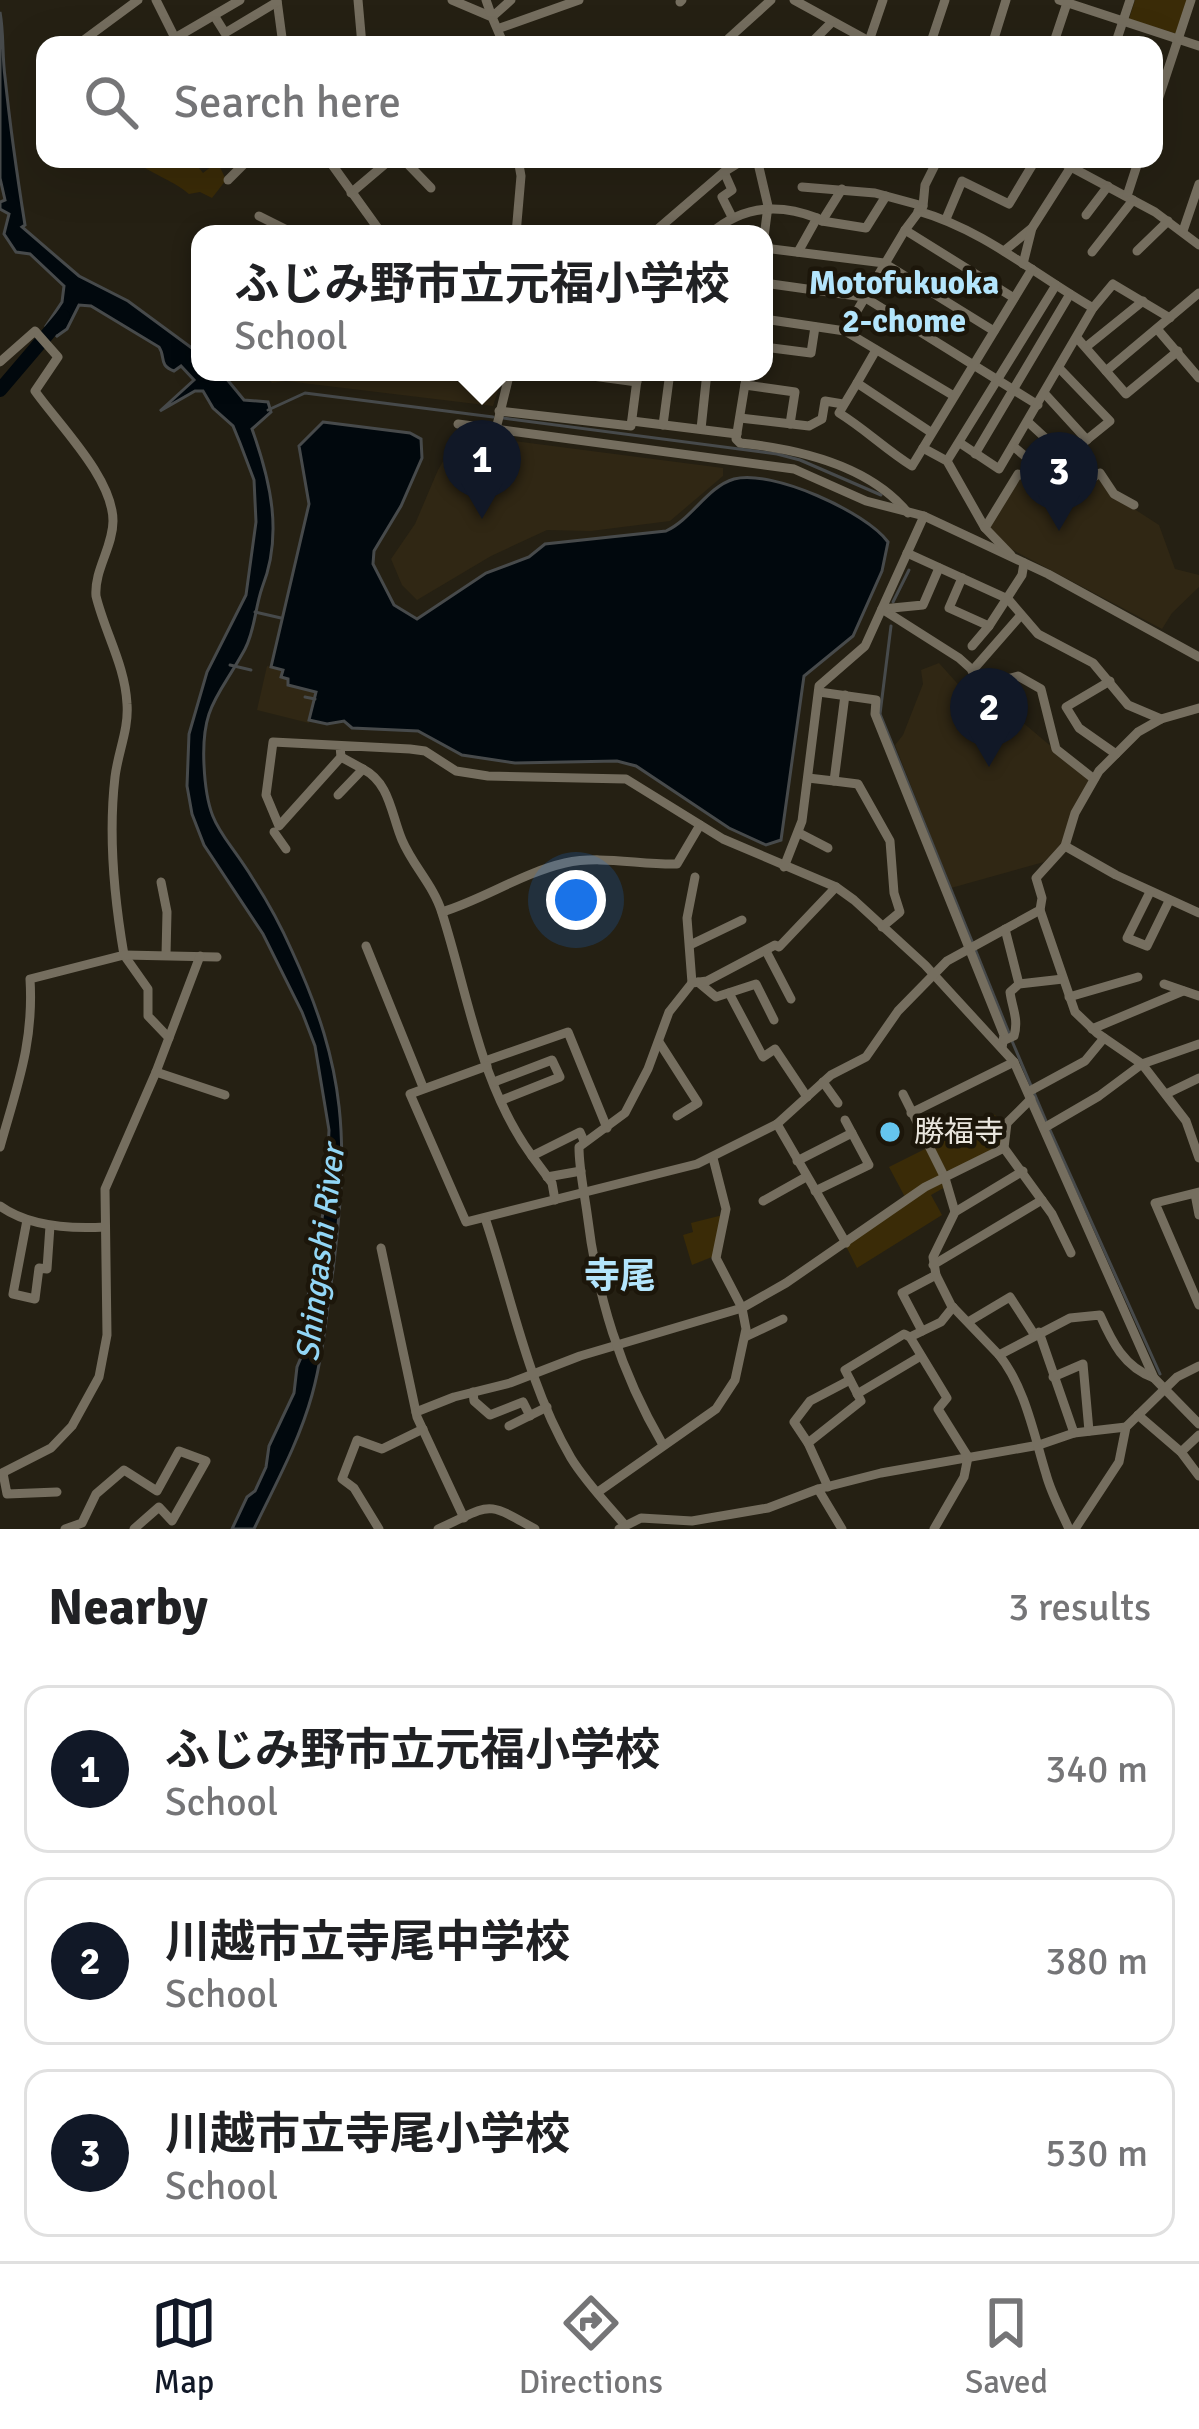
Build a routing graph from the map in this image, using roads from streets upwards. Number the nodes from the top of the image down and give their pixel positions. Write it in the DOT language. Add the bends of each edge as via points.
graph roads {
  1 [pos="138,0"];
  2 [pos="156,0"];
  3 [pos="240,0"];
  4 [pos="252,0"];
  5 [pos="358,0"];
  6 [pos="452,0"];
  7 [pos="486,0"];
  8 [pos="511,0"];
  9 [pos="579,0"];
  10 [pos="771,0"];
  11 [pos="794,0"];
  12 [pos="821,0"];
  13 [pos="883,0"];
  14 [pos="946,0"];
  15 [pos="1006,0"];
  16 [pos="1130,0"];
  17 [pos="1191,0"];
  18 [pos="277,1"];
  19 [pos="1065,1"];
  20 [pos="817,14"];
  21 [pos="255,15"];
  22 [pos="215,17"];
  23 [pos="492,17"];
  24 [pos="832,22"];
  25 [pos="1123,22"];
  26 [pos="500,28"];
  27 [pos="86,36"];
  28 [pos="170,36"];
  29 [pos="182,36"];
  30 [pos="282,36"];
  31 [pos="361,36"];
  32 [pos="502,36"];
  33 [pos="731,36"];
  34 [pos="818,36"];
  35 [pos="859,36"];
  36 [pos="875,36"];
  37 [pos="933,36"];
  38 [pos="995,36"];
  39 [pos="1055,36"];
  40 [pos="1118,36"];
  41 [pos="1178,39"];
  42 [pos="1199,46"];
  43 [pos="1163,85"];
  44 [pos="240,168"];
  45 [pos="334,168"];
  46 [pos="380,168"];
  47 [pos="412,168"];
  48 [pos="520,168"];
  49 [pos="730,168"];
  50 [pos="759,168"];
  51 [pos="933,168"];
  52 [pos="1031,168"];
  53 [pos="1072,168"];
  54 [pos="1082,168"];
  55 [pos="1137,168"];
  56 [pos="724,172"];
  57 [pos="228,180"];
  58 [pos="1199,184"];
  59 [pos="1108,186"];
  60 [pos="802,187"];
  61 [pos="431,188"];
  62 [pos="842,189"];
  63 [pos="351,193"];
  64 [pos="886,196"];
  65 [pos="1130,198"];
  66 [pos="768,206"];
  67 [pos="921,209"];
  68 [pos="1086,214"];
  69 [pos="259,216"];
  70 [pos="732,217"];
  71 [pos="946,219"];
  72 [pos="820,220"];
  73 [pos="1168,221"];
  74 [pos="278,225"];
  75 [pos="375,225"];
  76 [pos="517,225"];
  77 [pos="662,225"];
  78 [pos="722,225"];
  79 [pos="766,225"];
  80 [pos="1032,228"];
  81 [pos="904,230"];
  82 [pos="1184,231"];
  83 [pos="1199,244"];
  84 [pos="773,249"];
  85 [pos="1004,251"];
  86 [pos="1137,251"];
  87 [pos="798,252"];
  88 [pos="1092,252"];
  89 [pos="884,263"];
  90 [pos="1027,267"];
  91 [pos="773,285"];
  92 [pos="1063,290"];
  93 [pos="1199,293"];
  94 [pos="864,298"];
  95 [pos="1014,298"];
  96 [pos="1143,301"];
  97 [pos="1093,308"];
  98 [pos="1170,319"];
  99 [pos="773,320"];
  100 [pos="815,327"];
  101 [pos="1158,330"];
  102 [pos="845,331"];
  103 [pos="994,332"];
  104 [pos="1082,343"];
  105 [pos="773,348"];
  106 [pos="876,350"];
  107 [pos="1178,351"];
  108 [pos="0,362"];
  109 [pos="973,365"];
  110 [pos="1060,369"];
  111 [pos="1106,371"];
  112 [pos="1199,378"];
  113 [pos="997,380"];
  114 [pos="507,381"];
  115 [pos="637,381"];
  116 [pos="669,381"];
  117 [pos="706,381"];
  118 [pos="746,381"];
  119 [pos="857,383"];
  120 [pos="745,385"];
  121 [pos="1013,390"];
  122 [pos="954,396"];
  123 [pos="1041,400"];
  124 [pos="843,404"];
  125 [pos="499,411"];
  126 [pos="740,418"];
  127 [pos="632,421"];
  128 [pos="1028,422"];
  129 [pos="458,424"];
  130 [pos="790,424"];
  131 [pos="663,425"];
  132 [pos="496,429"];
  133 [pos="700,429"];
  134 [pos="932,433"];
  135 [pos="737,434"];
  136 [pos="1087,440"];
  137 [pos="960,443"];
  138 [pos="1013,446"];
  139 [pos="923,448"];
  140 [pos="975,454"];
  141 [pos="1066,457"];
  142 [pos="947,461"];
  143 [pos="1041,477"];
  144 [pos="1134,505"];
  145 [pos="908,512"];
  146 [pos="924,516"];
  147 [pos="986,528"];
  148 [pos="907,553"];
  149 [pos="1019,561"];
  150 [pos="939,568"];
  151 [pos="962,578"];
  152 [pos="1008,599"];
  153 [pos="882,609"];
  154 [pos="1021,615"];
  155 [pos="989,626"];
  156 [pos="972,646"];
  157 [pos="1199,656"];
  158 [pos="972,671"];
  159 [pos="1110,682"];
  160 [pos="819,692"];
  161 [pos="845,695"];
  162 [pos="1198,710"];
  163 [pos="1161,718"];
  164 [pos="340,751"];
  165 [pos="1115,754"];
  166 [pos="363,769"];
  167 [pos="268,770"];
  168 [pos="282,771"];
  169 [pos="808,778"];
  170 [pos="1094,779"];
  171 [pos="834,781"];
  172 [pos="338,795"];
  173 [pos="700,826"];
  174 [pos="272,832"];
  175 [pos="799,833"];
  176 [pos="1065,846"];
  177 [pos="828,848"];
  178 [pos="286,849"];
  179 [pos="780,866"];
  180 [pos="695,877"];
  181 [pos="768,877"];
  182 [pos="161,882"];
  183 [pos="836,887"];
  184 [pos="1150,892"];
  185 [pos="1169,901"];
  186 [pos="1040,910"];
  187 [pos="442,912"];
  188 [pos="1199,913"];
  189 [pos="742,920"];
  190 [pos="882,928"];
  191 [pos="1006,929"];
  192 [pos="690,945"];
  193 [pos="366,946"];
  194 [pos="968,948"];
  195 [pos="766,951"];
  196 [pos="124,955"];
  197 [pos="166,955"];
  198 [pos="200,956"];
  199 [pos="218,956"];
  200 [pos="934,975"];
  201 [pos="1138,976"];
  202 [pos="1063,980"];
  203 [pos="695,983"];
  204 [pos="1019,984"];
  205 [pos="1164,984"];
  206 [pos="1183,991"];
  207 [pos="729,993"];
  208 [pos="1199,996"];
  209 [pos="1069,997"];
  210 [pos="791,999"];
  211 [pos="774,1020"];
  212 [pos="1092,1029"];
  213 [pos="169,1038"];
  214 [pos="1104,1038"];
  215 [pos="658,1041"];
  216 [pos="1004,1044"];
  217 [pos="1195,1045"];
  218 [pos="1014,1062"];
  219 [pos="486,1063"];
  220 [pos="1199,1063"];
  221 [pos="1142,1064"];
  222 [pos="156,1072"];
  223 [pos="1199,1078"];
  224 [pos="494,1082"];
  225 [pos="824,1082"];
  226 [pos="423,1088"];
  227 [pos="903,1094"];
  228 [pos="1166,1094"];
  229 [pos="225,1095"];
  230 [pos="1030,1096"];
  231 [pos="807,1097"];
  232 [pos="502,1100"];
  233 [pos="838,1103"];
  234 [pos="911,1113"];
  235 [pos="677,1116"];
  236 [pos="845,1120"];
  237 [pos="777,1124"];
  238 [pos="607,1128"];
  239 [pos="1044,1128"];
  240 [pos="852,1133"];
  241 [pos="584,1141"];
  242 [pos="0,1147"];
  243 [pos="1004,1148"];
  244 [pos="532,1156"];
  245 [pos="1199,1158"];
  246 [pos="712,1159"];
  247 [pos="797,1161"];
  248 [pos="581,1171"];
  249 [pos="1023,1172"];
  250 [pos="548,1177"];
  251 [pos="806,1178"];
  252 [pos="945,1178"];
  253 [pos="814,1191"];
  254 [pos="1197,1193"];
  255 [pos="584,1194"];
  256 [pos="555,1200"];
  257 [pos="1042,1200"];
  258 [pos="763,1201"];
  259 [pos="0,1207"];
  260 [pos="956,1212"];
  261 [pos="1199,1215"];
  262 [pos="484,1218"];
  263 [pos="27,1220"];
  264 [pos="50,1226"];
  265 [pos="104,1227"];
  266 [pos="846,1243"];
  267 [pos="380,1248"];
  268 [pos="1071,1253"];
  269 [pos="934,1270"];
  270 [pos="1193,1276"];
  271 [pos="1199,1305"];
  272 [pos="953,1307"];
  273 [pos="742,1308"];
  274 [pos="783,1319"];
  275 [pos="1128,1319"];
  276 [pos="968,1322"];
  277 [pos="922,1331"];
  278 [pos="1036,1333"];
  279 [pos="745,1337"];
  280 [pos="910,1337"];
  281 [pos="615,1347"];
  282 [pos="1113,1347"];
  283 [pos="999,1355"];
  284 [pos="921,1356"];
  285 [pos="1199,1366"];
  286 [pos="532,1375"];
  287 [pos="1052,1377"];
  288 [pos="1154,1378"];
  289 [pos="850,1380"];
  290 [pos="1163,1389"];
  291 [pos="473,1393"];
  292 [pos="857,1394"];
  293 [pos="547,1407"];
  294 [pos="416,1412"];
  295 [pos="1138,1415"];
  296 [pos="530,1416"];
  297 [pos="1199,1424"];
  298 [pos="509,1426"];
  299 [pos="1126,1427"];
  300 [pos="423,1429"];
  301 [pos="1089,1432"];
  302 [pos="1074,1433"];
  303 [pos="1199,1435"];
  304 [pos="808,1443"];
  305 [pos="662,1444"];
  306 [pos="1039,1445"];
  307 [pos="1181,1452"];
  308 [pos="968,1456"];
  309 [pos="2,1473"];
  310 [pos="1199,1476"];
  311 [pos="823,1488"];
  312 [pos="57,1492"];
  313 [pos="598,1492"];
  314 [pos="464,1518"];
  315 [pos="629,1526"];
  316 [pos="932,1527"];
  317 [pos="837,1528"];
  318 [pos="65,1529"];
  319 [pos="134,1529"];
  320 [pos="379,1529"];
  321 [pos="438,1529"];
  322 [pos="535,1529"];
  323 [pos="1072,1529"];
  1 -- 27 [label="street"];
  2 -- 28 [label="street"];
  3 -- 22 [label="street"];
  4 -- 21 [label="street"];
  5 -- 31 [label="street"];
  6 -- 23 [label="street"];
  7 -- 23 [label="street"];
  8 -- 23 [label="street"];
  9 -- 26 [label="street"];
  10 -- 33 [label="street"];
  11 -- 20 [label="street"];
  12 -- 20 [label="street"];
  13 -- 36 [label="street"];
  14 -- 37 [label="street"];
  15 -- 38 [label="street"];
  16 -- 25 [label="street"];
  17 -- 41 [label="street"];
  18 -- 21 [label="street"];
  18 -- 30 [label="street"];
  19 -- 25 [label="street"];
  19 -- 39 [label="street"];
  20 -- 24 [label="street"];
  21 -- 22 [label="street" via="225,33"];
  22 -- 29 [label="street"];
  23 -- 26 [label="street"];
  24 -- 34 [label="street"];
  24 -- 35 [label="street"];
  25 -- 40 [label="street"];
  25 -- 41 [label="street"];
  26 -- 32 [label="street"];
  41 -- 42 [label="street"];
  41 -- 43 [label="street"];
  44 -- 57 [label="street"];
  45 -- 63 [label="street"];
  46 -- 63 [label="street"];
  47 -- 61 [label="street"];
  48 -- 76 [label="street"];
  49 -- 56 [label="street"];
  50 -- 66 [label="street"];
  51 -- 67 [label="street"];
  52 -- 71 [label="street" via="1009,204 962,181"];
  53 -- 80 [label="street"];
  54 -- 59 [label="street"];
  55 -- 65 [label="street"];
  56 -- 70 [label="street" via="732,190 722,196"];
  56 -- 77 [label="street"];
  58 -- 82 [label="street"];
  59 -- 65 [label="street"];
  59 -- 68 [label="street"];
  60 -- 62 [label="street"];
  62 -- 64 [label="street"];
  62 -- 72 [label="street"];
  63 -- 75 [label="street"];
  64 -- 67 [label="street"];
  64 -- 72 [label="street" via="866,229"];
  65 -- 73 [label="street"];
  65 -- 88 [label="street"];
  66 -- 70 [label="street"];
  66 -- 72 [label="street"];
  66 -- 79 [label="street"];
  67 -- 71 [label="street"];
  67 -- 81 [label="street"];
  69 -- 74 [label="street"];
  70 -- 78 [label="street"];
  71 -- 85 [label="street"];
  72 -- 87 [label="street"];
  73 -- 82 [label="street"];
  73 -- 86 [label="street"];
  80 -- 85 [label="street"];
  80 -- 90 [label="street"];
  81 -- 89 [label="street"];
  81 -- 95 [label="street"];
  82 -- 83 [label="street"];
  84 -- 87 [label="street"];
  85 -- 90 [label="street"];
  87 -- 89 [label="street"];
  89 -- 94 [label="street"];
  89 -- 103 [label="street"];
  90 -- 92 [label="street"];
  90 -- 95 [label="street"];
  91 -- 94 [label="street"];
  92 -- 97 [label="street"];
  92 -- 113 [label="street"];
  92 -- 121 [label="street"];
  93 -- 98 [label="street"];
  94 -- 102 [label="street"];
  94 -- 109 [label="street"];
  95 -- 103 [label="street"];
  96 -- 97 [label="street" via="1113,284"];
  96 -- 98 [label="street"];
  96 -- 104 [label="street"];
  97 -- 104 [label="street"];
  98 -- 101 [label="street"];
  99 -- 100 [label="street"];
  100 -- 102 [label="street"];
  100 -- 105 [label="street" via="812,353"];
  101 -- 107 [label="street"];
  101 -- 111 [label="street"];
  102 -- 106 [label="street"];
  103 -- 109 [label="street"];
  104 -- 110 [label="street"];
  104 -- 111 [label="street"];
  106 -- 119 [label="street"];
  106 -- 122 [label="street"];
  107 -- 111 [label="street" via="1126,394"];
  107 -- 112 [label="street"];
  108 -- 196 [label="street" via="35,331 49,345 58,357 34,391 90,464 112,511 95,585 127,704 113,843"];
  109 -- 113 [label="street"];
  109 -- 122 [label="street"];
  110 -- 123 [label="street"];
  110 -- 136 [label="street" via="1110,421"];
  113 -- 121 [label="street"];
  113 -- 137 [label="street"];
  114 -- 125 [label="street"];
  115 -- 127 [label="street"];
  116 -- 131 [label="street"];
  117 -- 133 [label="street"];
  118 -- 120 [label="street"];
  119 -- 124 [label="street"];
  119 -- 134 [label="street"];
  120 -- 126 [label="street"];
  120 -- 130 [label="street" via="795,392"];
  121 -- 123 [label="street"];
  121 -- 140 [label="street"];
  122 -- 134 [label="street"];
  123 -- 128 [label="street"];
  123 -- 136 [label="street"];
  124 -- 130 [label="street" via="826,396 822,419"];
  124 -- 139 [label="street" via="838,412 912,466"];
  125 -- 127 [label="street" via="625,427"];
  125 -- 132 [label="street"];
  126 -- 130 [label="street"];
  126 -- 135 [label="street"];
  127 -- 131 [label="street"];
  128 -- 138 [label="street"];
  128 -- 141 [label="street"];
  129 -- 132 [label="street"];
  131 -- 133 [label="street"];
  132 -- 145 [label="street" via="794,469"];
  133 -- 135 [label="street"];
  134 -- 139 [label="street"];
  135 -- 145 [label="street" via="740,443 824,460 894,495"];
  136 -- 141 [label="street"];
  137 -- 140 [label="street"];
  137 -- 142 [label="street"];
  138 -- 140 [label="street" via="999,469"];
  138 -- 143 [label="street"];
  139 -- 142 [label="street"];
  141 -- 143 [label="street"];
  142 -- 147 [label="street"];
  143 -- 144 [label="street" via="1057,507 1100,472 1114,494"];
  143 -- 147 [label="street" via="1031,482 1018,474"];
  145 -- 146 [label="street"];
  146 -- 148 [label="street"];
  146 -- 149 [label="street"];
  147 -- 149 [label="street"];
  148 -- 150 [label="street"];
  148 -- 153 [label="street"];
  149 -- 152 [label="street" via="1022,575"];
  149 -- 157 [label="street"];
  150 -- 151 [label="street"];
  150 -- 153 [label="street" via="922,605"];
  151 -- 152 [label="street"];
  151 -- 155 [label="street" via="949,608"];
  152 -- 154 [label="street"];
  152 -- 155 [label="street"];
  153 -- 158 [label="street"];
  153 -- 160 [label="street" via="865,646"];
  154 -- 158 [label="street"];
  154 -- 159 [label="street"];
  155 -- 156 [label="street"];
  158 -- 170 [label="street" via="988,684 1018,676 1041,688 1056,749"];
  159 -- 163 [label="street" via="1128,705"];
  159 -- 165 [label="street" via="1066,707 1079,728"];
  160 -- 161 [label="street"];
  160 -- 169 [label="street"];
  161 -- 171 [label="street"];
  161 -- 194 [label="street" via="876,700"];
  162 -- 163 [label="street"];
  163 -- 165 [label="street"];
  164 -- 166 [label="street"];
  164 -- 167 [label="street" via="273,742"];
  164 -- 173 [label="street" via="425,751 456,771 488,776 626,779"];
  164 -- 174 [label="street"];
  165 -- 170 [label="street"];
  166 -- 172 [label="street"];
  166 -- 187 [label="street" via="383,785 402,841"];
  167 -- 168 [label="street"];
  167 -- 174 [label="street"];
  169 -- 171 [label="street"];
  169 -- 175 [label="street"];
  170 -- 176 [label="street"];
  171 -- 190 [label="street" via="858,784 890,841 900,912"];
  173 -- 179 [label="street"];
  173 -- 187 [label="street" via="677,864 561,864"];
  174 -- 178 [label="street"];
  175 -- 177 [label="street"];
  175 -- 179 [label="street"];
  176 -- 184 [label="street"];
  176 -- 186 [label="street" via="1036,878"];
  179 -- 181 [label="street"];
  179 -- 183 [label="street"];
  180 -- 192 [label="street"];
  182 -- 197 [label="street"];
  183 -- 190 [label="street"];
  183 -- 195 [label="street"];
  184 -- 185 [label="street"];
  184 -- 185 [label="street" via="1127,938 1147,946"];
  185 -- 188 [label="street"];
  186 -- 191 [label="street"];
  186 -- 202 [label="street"];
  187 -- 219 [label="street"];
  189 -- 192 [label="street"];
  190 -- 200 [label="street"];
  191 -- 194 [label="street"];
  191 -- 204 [label="street"];
  192 -- 203 [label="street"];
  193 -- 226 [label="street"];
  194 -- 200 [label="street"];
  194 -- 216 [label="street"];
  195 -- 203 [label="street"];
  195 -- 210 [label="street"];
  196 -- 197 [label="street"];
  196 -- 213 [label="street" via="148,989 148,1016"];
  196 -- 242 [label="street" via="30,979 33,1023"];
  197 -- 198 [label="street"];
  198 -- 199 [label="street"];
  198 -- 213 [label="street"];
  200 -- 216 [label="street"];
  200 -- 225 [label="street" via="866,1057"];
  201 -- 209 [label="street"];
  202 -- 204 [label="street"];
  202 -- 209 [label="street"];
  203 -- 207 [label="street" via="716,997"];
  203 -- 215 [label="street" via="669,1012"];
  204 -- 216 [label="street" via="1010,992 1016,1030"];
  205 -- 206 [label="street"];
  206 -- 208 [label="street"];
  206 -- 212 [label="street"];
  207 -- 211 [label="street" via="756,984"];
  207 -- 231 [label="street" via="763,1057 776,1049"];
  209 -- 212 [label="street"];
  212 -- 214 [label="street"];
  213 -- 222 [label="street"];
  214 -- 221 [label="street"];
  214 -- 230 [label="street"];
  215 -- 235 [label="street" via="698,1103"];
  215 -- 238 [label="street" via="639,1092"];
  216 -- 218 [label="street"];
  217 -- 220 [label="street"];
  217 -- 221 [label="street"];
  218 -- 230 [label="street"];
  218 -- 234 [label="street"];
  219 -- 224 [label="street"];
  219 -- 226 [label="street"];
  219 -- 238 [label="street" via="568,1032"];
  221 -- 228 [label="street"];
  221 -- 239 [label="street"];
  222 -- 229 [label="street"];
  222 -- 265 [label="street" via="105,1189"];
  223 -- 228 [label="street"];
  224 -- 232 [label="street"];
  224 -- 232 [label="street" via="552,1060 560,1077"];
  225 -- 231 [label="street"];
  225 -- 233 [label="street"];
  226 -- 262 [label="street" via="410,1094 466,1222"];
  227 -- 234 [label="street"];
  228 -- 245 [label="street"];
  230 -- 239 [label="street"];
  230 -- 243 [label="street" via="1007,1123"];
  231 -- 237 [label="street"];
  232 -- 244 [label="street"];
  234 -- 252 [label="street"];
  236 -- 240 [label="street"];
  237 -- 246 [label="street"];
  237 -- 247 [label="street"];
  238 -- 241 [label="street"];
  239 -- 275 [label="street"];
  240 -- 247 [label="street"];
  240 -- 253 [label="street" via="869,1165"];
  241 -- 244 [label="street" via="580,1132"];
  241 -- 248 [label="street"];
  243 -- 249 [label="street"];
  243 -- 252 [label="street"];
  244 -- 250 [label="street"];
  246 -- 255 [label="street"];
  246 -- 273 [label="street" via="726,1209 716,1258"];
  247 -- 251 [label="street"];
  248 -- 250 [label="street"];
  248 -- 255 [label="street"];
  249 -- 257 [label="street"];
  249 -- 260 [label="street"];
  250 -- 256 [label="street"];
  251 -- 253 [label="street"];
  251 -- 258 [label="street"];
  252 -- 260 [label="street"];
  252 -- 266 [label="street"];
  253 -- 266 [label="street"];
  254 -- 261 [label="street"];
  254 -- 270 [label="street" via="1155,1203"];
  255 -- 256 [label="street"];
  255 -- 281 [label="street"];
  256 -- 262 [label="street"];
  257 -- 268 [label="street"];
  257 -- 269 [label="street"];
  259 -- 263 [label="street"];
  260 -- 269 [label="street"];
  262 -- 286 [label="street"];
  263 -- 264 [label="street"];
  263 -- 264 [label="street" via="13,1294 35,1299"];
  264 -- 265 [label="street"];
  265 -- 309 [label="street" via="107,1335 99,1377 51,1448"];
  266 -- 273 [label="street"];
  267 -- 294 [label="street"];
  269 -- 272 [label="street"];
  269 -- 277 [label="street" via="902,1293"];
  270 -- 271 [label="street"];
  272 -- 276 [label="street"];
  272 -- 277 [label="street"];
  273 -- 279 [label="street"];
  273 -- 281 [label="street"];
  274 -- 279 [label="street"];
  275 -- 282 [label="street"];
  275 -- 288 [label="street"];
  276 -- 278 [label="street" via="1010,1297"];
  276 -- 283 [label="street"];
  277 -- 280 [label="street"];
  278 -- 282 [label="street" via="1100,1315"];
  278 -- 283 [label="street"];
  278 -- 287 [label="street"];
  279 -- 305 [label="street" via="726,1399"];
  280 -- 284 [label="street"];
  280 -- 289 [label="street" via="844,1370"];
  281 -- 286 [label="street"];
  281 -- 305 [label="street"];
  282 -- 288 [label="street"];
  283 -- 306 [label="street"];
  284 -- 292 [label="street"];
  284 -- 308 [label="street" via="947,1398 938,1408"];
  285 -- 290 [label="street"];
  286 -- 291 [label="street"];
  286 -- 293 [label="street"];
  287 -- 301 [label="street" via="1083,1364"];
  287 -- 302 [label="street"];
  288 -- 290 [label="street"];
  289 -- 292 [label="street"];
  289 -- 304 [label="street" via="810,1401 794,1422"];
  290 -- 295 [label="street"];
  290 -- 297 [label="street"];
  291 -- 294 [label="street"];
  291 -- 296 [label="street" via="490,1415 523,1402"];
  292 -- 304 [label="street" via="861,1401"];
  293 -- 296 [label="street"];
  293 -- 313 [label="street"];
  294 -- 300 [label="street"];
  295 -- 299 [label="street"];
  295 -- 307 [label="street"];
  296 -- 298 [label="street"];
  299 -- 301 [label="street"];
  299 -- 323 [label="street" via="1119,1462"];
  300 -- 314 [label="street"];
  300 -- 320 [label="street" via="382,1449 357,1440 350,1455 342,1479"];
  301 -- 302 [label="street"];
  302 -- 306 [label="street"];
  303 -- 307 [label="street"];
  304 -- 311 [label="street"];
  305 -- 313 [label="street"];
  306 -- 308 [label="street"];
  306 -- 323 [label="street"];
  307 -- 310 [label="street"];
  308 -- 311 [label="street"];
  308 -- 316 [label="street"];
  309 -- 312 [label="street" via="7,1494"];
  311 -- 315 [label="street" via="755,1510 692,1521 648,1517"];
  311 -- 317 [label="street"];
  313 -- 315 [label="street"];
  314 -- 321 [label="street"];
  314 -- 322 [label="street" via="500,1507"];
  318 -- 319 [label="street" via="82,1523 96,1493 124,1470 157,1491 179,1451 206,1461 172,1521 160,1508"];
}
